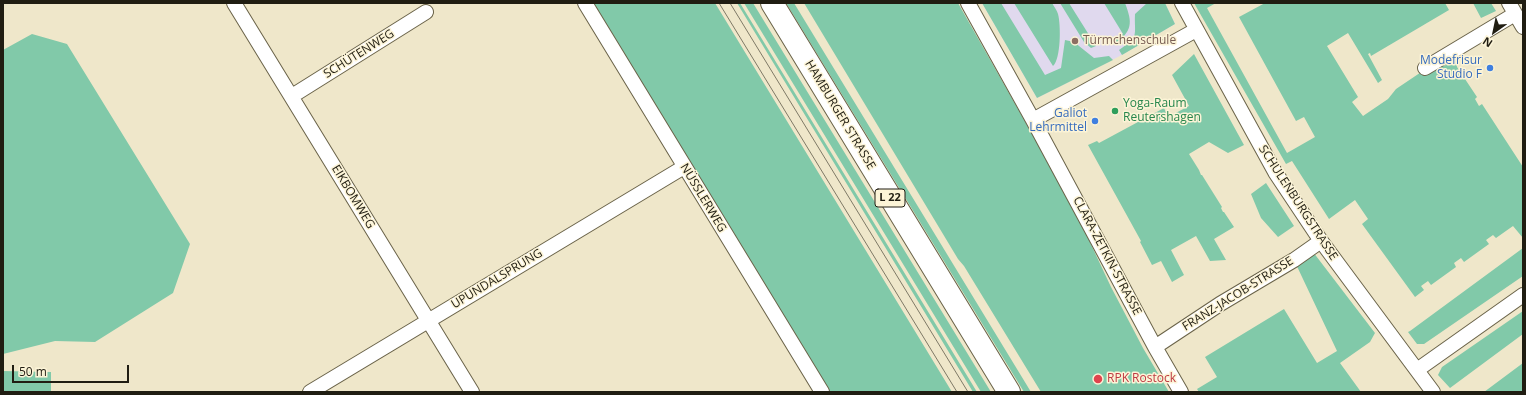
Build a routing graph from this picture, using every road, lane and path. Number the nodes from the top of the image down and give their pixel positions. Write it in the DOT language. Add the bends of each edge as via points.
graph roads {
  1 [pos="234,3"];
  2 [pos="585,3"];
  3 [pos="772,3"];
  4 [pos="968,3"];
  5 [pos="1182,3"];
  6 [pos="1512,8"];
  7 [pos="426,12"];
  8 [pos="1523,26"];
  9 [pos="1196,30"];
  10 [pos="1425,68"];
  11 [pos="292,96"];
  12 [pos="1033,120"];
  13 [pos="684,167"];
  14 [pos="1321,241"];
  15 [pos="1523,296"];
  16 [pos="428,320"];
  17 [pos="1155,347"];
  18 [pos="1417,370"];
  19 [pos="310,392"];
  20 [pos="472,392"];
  21 [pos="822,392"];
  22 [pos="1009,392"];
  23 [pos="1182,392"];
  24 [pos="1433,392"];
  1 -- 11 [label="street, EIKBOMWEG"];
  2 -- 13 [label="street, NÜSSLERWEG"];
  3 -- 22 [label="main road, HAMBURGER STRASSE / L 22"];
  4 -- 12 [label="street, CLARA-ZETKIN-STRASSE"];
  5 -- 9 [label="street, SCHULENBURGSTRASSE"];
  6 -- 8 [label="street"];
  6 -- 10 [label="street"];
  7 -- 11 [label="street, SCHÜTENWEG"];
  9 -- 12 [label="street"];
  9 -- 14 [label="street, SCHULENBURGSTRASSE" via="1275,172"];
  11 -- 16 [label="street, EIKBOMWEG"];
  12 -- 17 [label="street, CLARA-ZETKIN-STRASSE"];
  13 -- 16 [label="street, UPUNDALSPRUNG"];
  13 -- 21 [label="street, NÜSSLERWEG"];
  14 -- 17 [label="street, FRANZ-JACOB-STRASSE"];
  14 -- 18 [label="street, SCHULENBURGSTRASSE"];
  15 -- 18 [label="street"];
  16 -- 19 [label="street, UPUNDALSPRUNG"];
  16 -- 20 [label="street, EIKBOMWEG"];
  17 -- 23 [label="street, CLARA-ZETKIN-STRASSE"];
  18 -- 24 [label="street, SCHULENBURGSTRASSE"];
}
